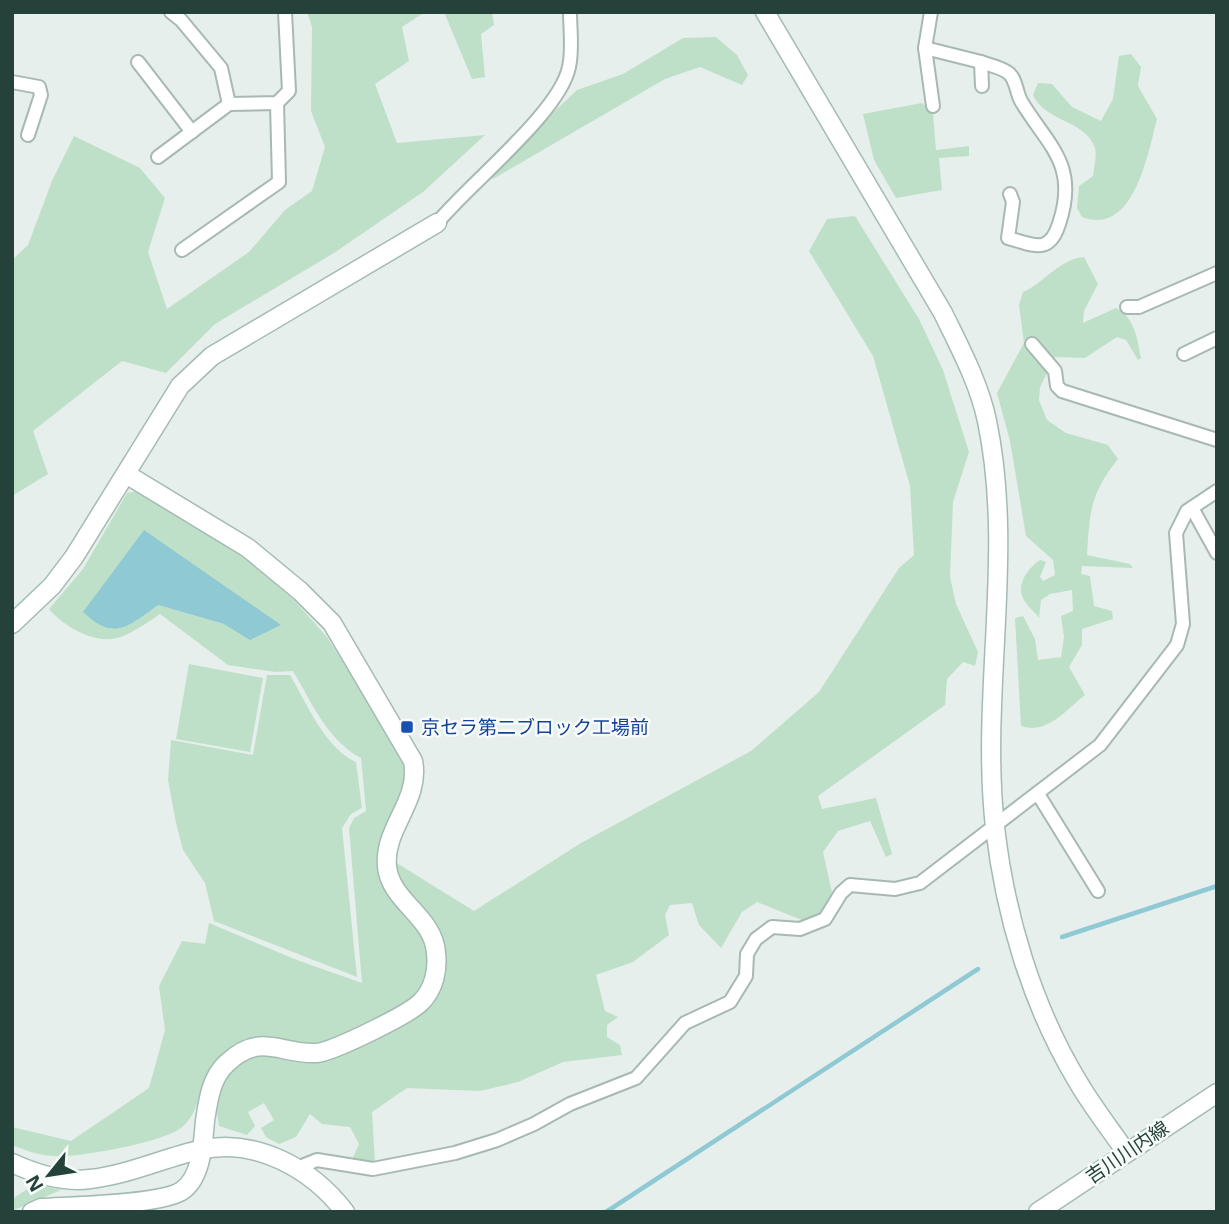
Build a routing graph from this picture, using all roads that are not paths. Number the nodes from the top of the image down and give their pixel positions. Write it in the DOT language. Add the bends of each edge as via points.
graph roads {
  1 [pos="171,12"];
  2 [pos="285,12"];
  3 [pos="570,12"];
  4 [pos="765,12"];
  5 [pos="931,12"];
  6 [pos="925,48"];
  7 [pos="138,62"];
  8 [pos="981,62"];
  9 [pos="12,82"];
  10 [pos="982,86"];
  11 [pos="277,103"];
  12 [pos="229,104"];
  13 [pos="933,106"];
  14 [pos="192,132"];
  15 [pos="28,135"];
  16 [pos="158,157"];
  17 [pos="1010,194"];
  18 [pos="437,223"];
  19 [pos="182,250"];
  20 [pos="1217,273"];
  21 [pos="1127,307"];
  22 [pos="1217,338"];
  23 [pos="1032,344"];
  24 [pos="1184,355"];
  25 [pos="1217,440"];
  26 [pos="126,474"];
  27 [pos="1217,491"];
  28 [pos="1192,508"];
  29 [pos="1217,552"];
  30 [pos="12,624"];
  31 [pos="1038,794"];
  32 [pos="995,828"];
  33 [pos="1098,891"];
  34 [pos="1215,1094"];
  35 [pos="202,1149"];
  36 [pos="1126,1152"];
  37 [pos="12,1163"];
  38 [pos="296,1168"];
  39 [pos="32,1212"];
  40 [pos="345,1212"];
  41 [pos="1038,1212"];
  1 -- 12 [label="street" via="221,68"];
  2 -- 11 [label="street" via="289,91"];
  3 -- 18 [label="street" via="569,66 560,90 543,114"];
  4 -- 32 [label="street" via="943,313 968,364 986,418 996,474 998,531"];
  5 -- 6 [label="street"];
  6 -- 8 [label="street"];
  6 -- 13 [label="street"];
  7 -- 14 [label="street"];
  8 -- 10 [label="street"];
  8 -- 17 [label="street" via="1012,77 1060,164 1065,207 1054,240 1035,246 1008,238"];
  9 -- 15 [label="street" via="39,87 41,95"];
  11 -- 12 [label="street"];
  11 -- 19 [label="street" via="279,182"];
  12 -- 14 [label="street"];
  14 -- 16 [label="street"];
  18 -- 26 [label="street" via="212,356 180,386"];
  20 -- 21 [label="street" via="1139,307"];
  22 -- 24 [label="street"];
  23 -- 25 [label="street" via="1055,371 1062,391"];
  26 -- 30 [label="street" via="51,586"];
  26 -- 35 [label="street" via="248,548 332,623 413,761 414,791 388,849 387,868 401,897 429,927 436,950 434,980 411,1009 337,1048 308,1052 263,1044 225,1064 208,1098"];
  27 -- 28 [label="street"];
  28 -- 29 [label="street"];
  28 -- 31 [label="street" via="1175,533 1184,624 1177,645 1100,745"];
  31 -- 32 [label="street"];
  31 -- 33 [label="street"];
  32 -- 36 [label="street" via="1025,966 1046,1021 1078,1082"];
  32 -- 38 [label="street" via="920,883 895,889 850,885 825,919 800,929 772,927 756,939 747,954 746,976 730,1002 685,1023 636,1078 509,1135 455,1153 373,1169 317,1160"];
  34 -- 36 [label="street, 吉川川内線"];
  35 -- 37 [label="street" via="90,1179 58,1179"];
  35 -- 38 [label="street" via="239,1148"];
  35 -- 39 [label="street" via="189,1182 168,1196"];
  36 -- 41 [label="street, 吉川川内線"];
  38 -- 40 [label="street" via="329,1192"];
}
